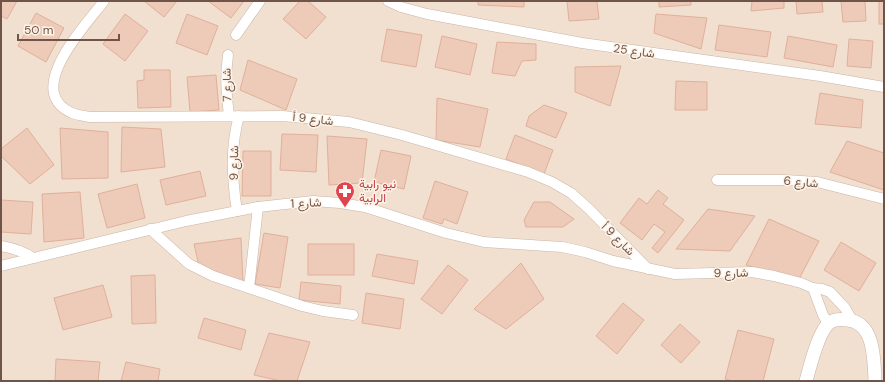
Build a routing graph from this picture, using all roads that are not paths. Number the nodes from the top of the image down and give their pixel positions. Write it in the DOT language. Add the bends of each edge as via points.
graph roads {
  1 [pos="104,1"];
  2 [pos="260,1"];
  3 [pos="388,1"];
  4 [pos="236,35"];
  5 [pos="228,55"];
  6 [pos="884,87"];
  7 [pos="234,115"];
  8 [pos="717,180"];
  9 [pos="884,199"];
  10 [pos="258,207"];
  11 [pos="237,211"];
  12 [pos="150,229"];
  13 [pos="1,246"];
  14 [pos="33,258"];
  15 [pos="1,266"];
  16 [pos="648,269"];
  17 [pos="249,288"];
  18 [pos="813,288"];
  19 [pos="353,315"];
  20 [pos="852,320"];
  21 [pos="828,324"];
  22 [pos="806,381"];
  23 [pos="875,381"];
  1 -- 7 [label="street, شارع 9 أ" via="63,56 55,75 53,89 60,106 73,113 90,117"];
  2 -- 4 [label="street"];
  3 -- 6 [label="street, شارع 25" via="427,14 582,43"];
  5 -- 7 [label="street, شارع 7" via="226,89"];
  7 -- 11 [label="street, شارع 9" via="237,124 233,188"];
  7 -- 16 [label="street, شارع 9 أ" via="349,122 528,172 570,193"];
  8 -- 9 [label="street, شارع 6" via="817,182"];
  10 -- 11 [label="street, شارع 1"];
  10 -- 16 [label="street, شارع 1" via="313,201 340,203 365,207 446,233 484,242 562,247"];
  10 -- 17 [label="street"];
  11 -- 12 [label="street, شارع 1"];
  12 -- 14 [label="street, شارع 1"];
  12 -- 17 [label="street" via="189,264 213,276"];
  13 -- 14 [label="street" via="13,248"];
  14 -- 15 [label="street, شارع 1"];
  16 -- 18 [label="street, شارع 9" via="675,274 752,272 801,282"];
  17 -- 19 [label="street" via="302,306"];
  18 -- 20 [label="street, شارع 9" via="830,292"];
  18 -- 21 [label="street"];
  20 -- 21 [label="street" via="840,319"];
  20 -- 23 [label="street" via="862,326 870,337"];
  21 -- 22 [label="street" via="822,332"];
}
